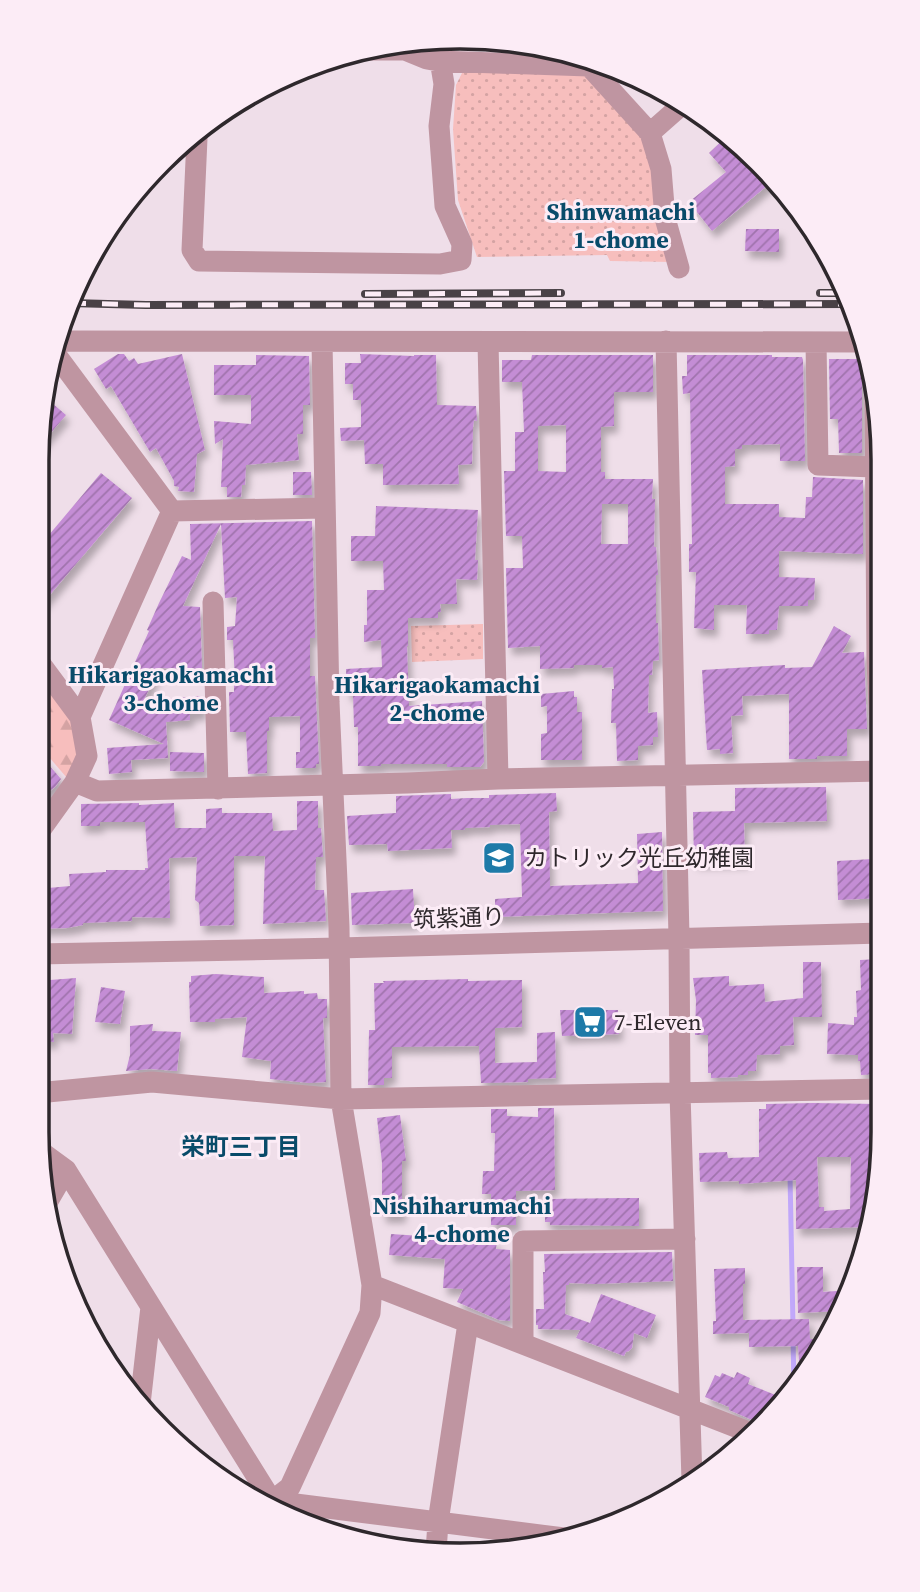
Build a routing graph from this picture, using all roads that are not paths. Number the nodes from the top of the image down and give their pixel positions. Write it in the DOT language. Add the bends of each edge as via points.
graph roads {
  1 [pos="411,52"];
  2 [pos="438,53"];
  3 [pos="571,64"];
  4 [pos="594,72"];
  5 [pos="676,110"];
  6 [pos="650,133"];
  7 [pos="196,146"];
  8 [pos="679,268"];
  9 [pos="67,341"];
  10 [pos="666,341"];
  11 [pos="322,342"];
  12 [pos="488,342"];
  13 [pos="816,342"];
  14 [pos="853,342"];
  15 [pos="61,362"];
  16 [pos="871,467"];
  17 [pos="324,508"];
  18 [pos="172,511"];
  19 [pos="213,602"];
  20 [pos="49,675"];
  21 [pos="80,718"];
  22 [pos="871,771"];
  23 [pos="676,776"];
  24 [pos="498,779"];
  25 [pos="75,782"];
  26 [pos="334,784"];
  27 [pos="218,789"];
  28 [pos="49,818"];
  29 [pos="871,933"];
  30 [pos="679,938"];
  31 [pos="339,948"];
  32 [pos="49,954"];
  33 [pos="871,1089"];
  34 [pos="49,1092"];
  35 [pos="680,1093"];
  36 [pos="341,1099"];
  37 [pos="50,1158"];
  38 [pos="66,1170"];
  39 [pos="54,1191"];
  40 [pos="685,1239"];
  41 [pos="372,1285"];
  42 [pos="151,1307"];
  43 [pos="468,1323"];
  44 [pos="523,1343"];
  45 [pos="141,1390"];
  46 [pos="690,1409"];
  47 [pos="743,1430"];
  48 [pos="692,1471"];
  49 [pos="261,1492"];
  50 [pos="271,1497"];
  51 [pos="280,1502"];
  52 [pos="438,1522"];
  53 [pos="540,1535"];
  54 [pos="437,1542"];
  1 -- 2 [label="street" via="427,59"];
  2 -- 3 [label="street"];
  2 -- 7 [label="street" via="444,84 439,126 445,206 462,244 461,260 440,264 199,261 192,250"];
  4 -- 6 [label="street"];
  5 -- 6 [label="street"];
  6 -- 8 [label="street"];
  9 -- 11 [label="street"];
  10 -- 12 [label="street"];
  10 -- 13 [label="street"];
  10 -- 23 [label="street"];
  11 -- 12 [label="street"];
  11 -- 17 [label="street"];
  12 -- 24 [label="street"];
  13 -- 14 [label="street"];
  13 -- 16 [label="street" via="818,465"];
  15 -- 18 [label="street"];
  17 -- 18 [label="street"];
  17 -- 26 [label="street"];
  18 -- 21 [label="street"];
  19 -- 27 [label="street"];
  20 -- 21 [label="street"];
  21 -- 25 [label="street" via="87,756"];
  22 -- 23 [label="street"];
  23 -- 24 [label="street"];
  23 -- 30 [label="street"];
  24 -- 26 [label="street"];
  25 -- 27 [label="street" via="97,791"];
  25 -- 28 [label="street"];
  26 -- 27 [label="street"];
  26 -- 31 [label="street"];
  29 -- 30 [label="street, 筑紫通り"];
  30 -- 31 [label="street, 筑紫通り"];
  30 -- 35 [label="street"];
  31 -- 32 [label="street, 筑紫通り"];
  31 -- 36 [label="street"];
  33 -- 35 [label="street"];
  34 -- 36 [label="street" via="152,1082"];
  35 -- 36 [label="street"];
  35 -- 40 [label="street"];
  36 -- 41 [label="street"];
  37 -- 38 [label="street"];
  38 -- 39 [label="street"];
  38 -- 42 [label="street"];
  40 -- 44 [label="street" via="523,1241"];
  40 -- 46 [label="street"];
  41 -- 43 [label="street"];
  41 -- 50 [label="street" via="370,1313 301,1462 289,1487"];
  42 -- 45 [label="street"];
  42 -- 49 [label="street"];
  43 -- 44 [label="street"];
  43 -- 52 [label="street"];
  44 -- 46 [label="street"];
  46 -- 47 [label="street"];
  46 -- 48 [label="street"];
  51 -- 52 [label="street"];
  52 -- 53 [label="street"];
  52 -- 54 [label="street"];
}
